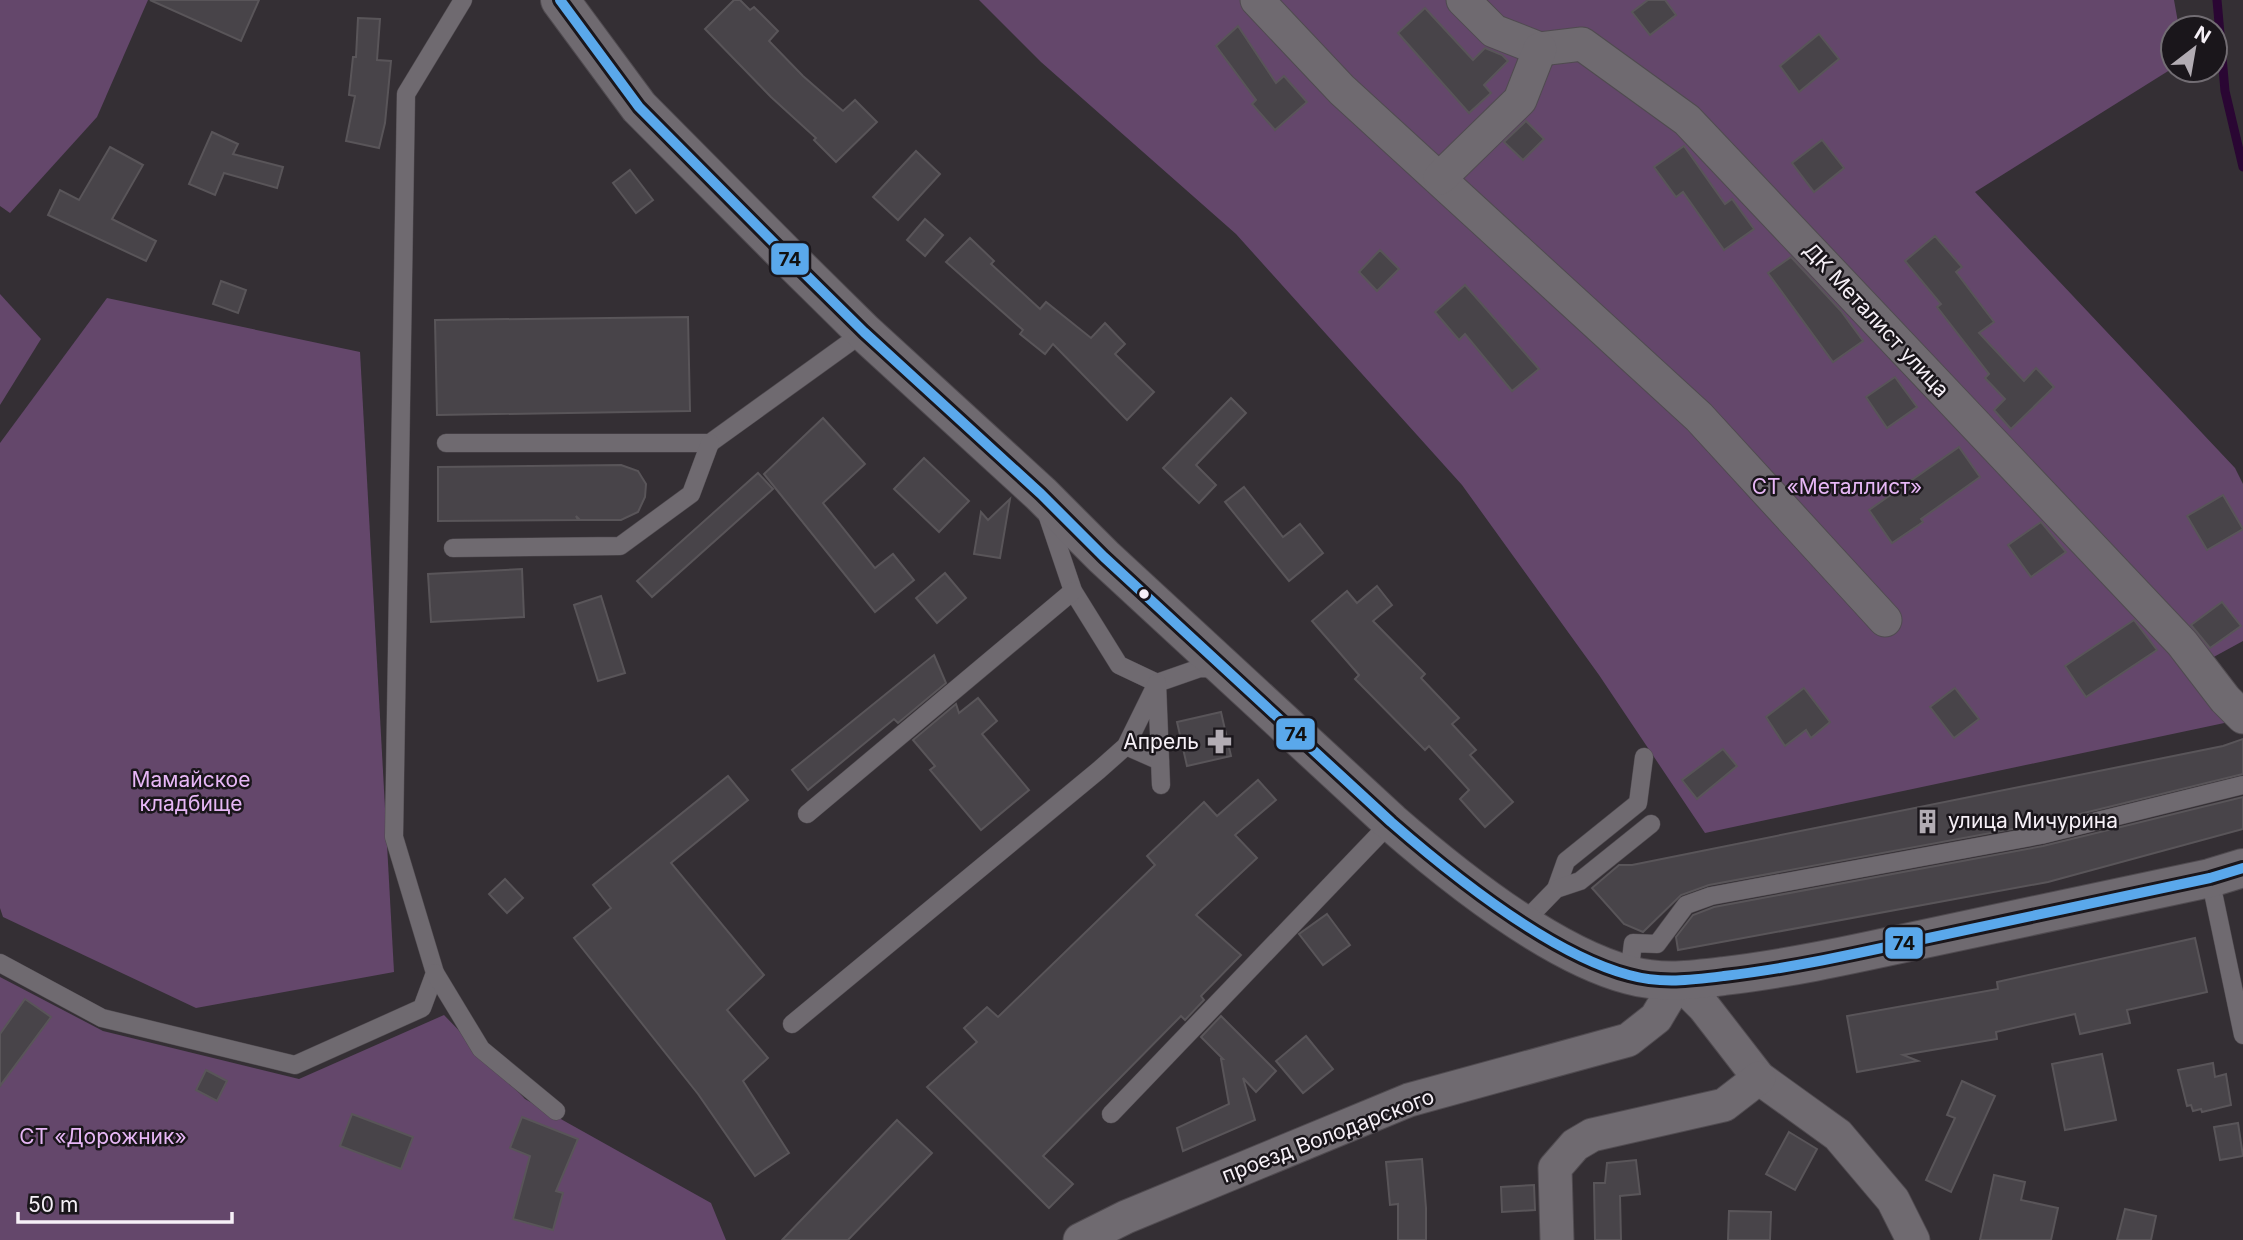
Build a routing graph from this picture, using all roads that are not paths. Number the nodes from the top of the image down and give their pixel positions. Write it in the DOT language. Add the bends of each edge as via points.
graph roads {
  1 [pos="463,0"];
  2 [pos="560,0"];
  3 [pos="1257,0"];
  4 [pos="1463,0"];
  5 [pos="1540,49"];
  6 [pos="1440,178"];
  7 [pos="864,332"];
  8 [pos="446,443"];
  9 [pos="710,443"];
  10 [pos="1041,494"];
  11 [pos="453,548"];
  12 [pos="1073,591"];
  13 [pos="1885,620"];
  14 [pos="1227,670"];
  15 [pos="1157,683"];
  16 [pos="2243,717"];
  17 [pos="1125,746"];
  18 [pos="1644,757"];
  19 [pos="1160,761"];
  20 [pos="1161,785"];
  21 [pos="2243,785"];
  22 [pos="807,814"];
  23 [pos="1391,822"];
  24 [pos="1651,824"];
  25 [pos="2227,873"];
  26 [pos="1556,889"];
  27 [pos="1523,923"];
  28 [pos="0,963"];
  29 [pos="435,973"];
  30 [pos="1629,975"];
  31 [pos="1678,981"];
  32 [pos="792,1024"];
  33 [pos="2243,1035"];
  34 [pos="1759,1078"];
  35 [pos="556,1111"];
  36 [pos="1111,1114"];
  37 [pos="1080,1240"];
  38 [pos="1557,1240"];
  39 [pos="1913,1240"];
  1 -- 29 [label="lane" via="406,94 394,837"];
  2 -- 7 [label="street" via="639,107"];
  3 -- 6 [label="street" via="1342,89"];
  4 -- 5 [label="street, ДК Металист улица" via="1494,31"];
  5 -- 6 [label="street" via="1520,100"];
  5 -- 16 [label="street, ДК Металист улица" via="1582,44 1687,120 2182,643"];
  6 -- 13 [label="street" via="1699,417"];
  7 -- 9 [label="lane"];
  7 -- 10 [label="street"];
  8 -- 9 [label="lane"];
  9 -- 11 [label="lane" via="691,494 620,545"];
  10 -- 12 [label="lane"];
  10 -- 14 [label="street"];
  12 -- 15 [label="lane" via="1119,665"];
  12 -- 22 [label="lane"];
  14 -- 15 [label="lane" via="1200,668"];
  14 -- 23 [label="street"];
  15 -- 17 [label="lane"];
  15 -- 19 [label="lane"];
  17 -- 19 [label="lane"];
  17 -- 32 [label="lane"];
  18 -- 26 [label="lane" via="1638,803 1566,861"];
  19 -- 20 [label="lane"];
  21 -- 30 [label="lane" via="2041,835 1711,896 1686,905 1657,944 1633,943"];
  23 -- 27 [label="street"];
  23 -- 36 [label="lane"];
  24 -- 26 [label="lane" via="1580,881"];
  25 -- 31 [label="street" via="1782,970"];
  25 -- 33 [label="lane"];
  26 -- 27 [label="lane"];
  27 -- 30 [label="street"];
  28 -- 29 [label="lane" via="102,1018 295,1065 422,1008"];
  29 -- 35 [label="lane" via="481,1049"];
  30 -- 31 [label="street"];
  31 -- 34 [label="street"];
  31 -- 37 [label="street, проезд Володарского" via="1656,1018 1628,1040 1409,1100"];
  34 -- 38 [label="street" via="1724,1105 1592,1135 1575,1145 1555,1168"];
  34 -- 39 [label="street" via="1838,1135 1893,1200"];
}
